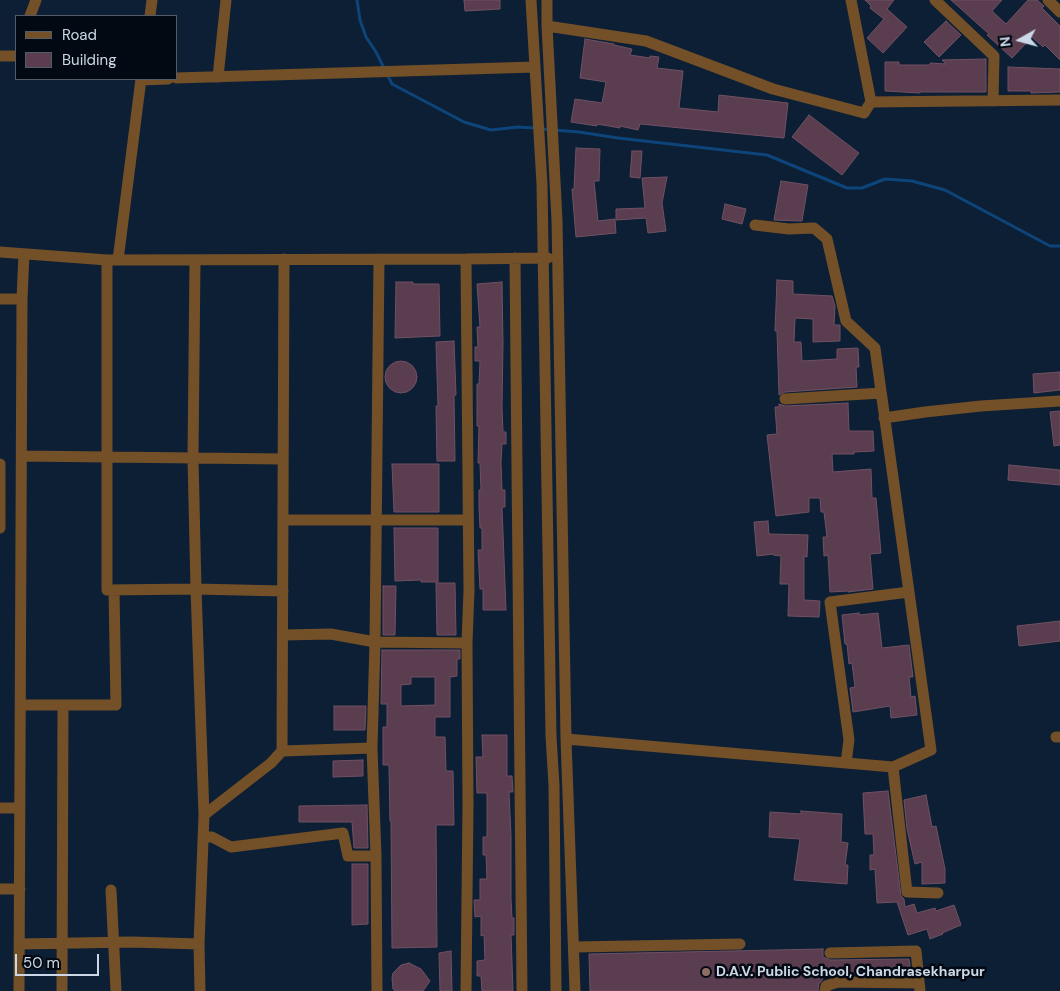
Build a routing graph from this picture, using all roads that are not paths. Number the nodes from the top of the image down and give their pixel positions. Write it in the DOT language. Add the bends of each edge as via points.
graph roads {
  1 [pos="36,0"];
  2 [pos="152,0"];
  3 [pos="226,0"];
  4 [pos="531,0"];
  5 [pos="547,0"];
  6 [pos="851,0"];
  7 [pos="936,0"];
  8 [pos="1048,0"];
  9 [pos="1060,12"];
  10 [pos="30,15"];
  11 [pos="150,15"];
  12 [pos="547,26"];
  13 [pos="0,56"];
  14 [pos="15,56"];
  15 [pos="534,68"];
  16 [pos="218,77"];
  17 [pos="178,78"];
  18 [pos="141,80"];
  19 [pos="1060,100"];
  20 [pos="993,101"];
  21 [pos="870,102"];
  22 [pos="755,225"];
  23 [pos="0,252"];
  24 [pos="24,254"];
  25 [pos="558,257"];
  26 [pos="515,258"];
  27 [pos="542,258"];
  28 [pos="284,259"];
  29 [pos="379,259"];
  30 [pos="466,259"];
  31 [pos="112,260"];
  32 [pos="195,260"];
  33 [pos="0,299"];
  34 [pos="22,299"];
  35 [pos="881,393"];
  36 [pos="785,399"];
  37 [pos="1060,401"];
  38 [pos="884,418"];
  39 [pos="22,456"];
  40 [pos="107,457"];
  41 [pos="193,458"];
  42 [pos="283,459"];
  43 [pos="0,464"];
  44 [pos="0,510"];
  45 [pos="283,520"];
  46 [pos="468,520"];
  47 [pos="376,521"];
  48 [pos="0,528"];
  49 [pos="196,589"];
  50 [pos="114,590"];
  51 [pos="283,591"];
  52 [pos="909,592"];
  53 [pos="283,635"];
  54 [pos="375,642"];
  55 [pos="467,643"];
  56 [pos="20,705"];
  57 [pos="64,705"];
  58 [pos="566,739"];
  59 [pos="372,748"];
  60 [pos="282,751"];
  61 [pos="846,763"];
  62 [pos="892,768"];
  63 [pos="0,808"];
  64 [pos="20,808"];
  65 [pos="204,815"];
  66 [pos="204,837"];
  67 [pos="376,856"];
  68 [pos="0,889"];
  69 [pos="20,889"];
  70 [pos="111,890"];
  71 [pos="938,893"];
  72 [pos="114,942"];
  73 [pos="19,944"];
  74 [pos="62,944"];
  75 [pos="199,944"];
  76 [pos="740,944"];
  77 [pos="577,947"];
  78 [pos="830,953"];
  79 [pos="919,987"];
  80 [pos="19,991"];
  81 [pos="62,991"];
  82 [pos="116,991"];
  83 [pos="200,991"];
  84 [pos="378,991"];
  85 [pos="466,991"];
  86 [pos="522,991"];
  87 [pos="556,991"];
  88 [pos="575,991"];
  89 [pos="582,991"];
  90 [pos="825,991"];
  1 -- 10 [label="street"];
  2 -- 11 [label="street"];
  3 -- 16 [label="street"];
  4 -- 15 [label="street"];
  5 -- 12 [label="street"];
  6 -- 21 [label="street"];
  7 -- 20 [label="street" via="994,56"];
  8 -- 9 [label="street"];
  12 -- 21 [label="street" via="646,41 773,89 864,113"];
  12 -- 25 [label="street"];
  13 -- 14 [label="street"];
  15 -- 16 [label="street"];
  15 -- 27 [label="street" via="542,184"];
  16 -- 17 [label="street"];
  18 -- 31 [label="street"];
  19 -- 20 [label="street"];
  20 -- 21 [label="street"];
  22 -- 35 [label="street" via="814,228 827,239 846,321 875,348"];
  23 -- 24 [label="street"];
  24 -- 31 [label="street"];
  24 -- 34 [label="street"];
  25 -- 27 [label="street"];
  25 -- 58 [label="street"];
  26 -- 27 [label="street"];
  26 -- 30 [label="street"];
  26 -- 86 [label="street"];
  27 -- 87 [label="street"];
  28 -- 29 [label="street"];
  28 -- 32 [label="street"];
  28 -- 42 [label="street"];
  29 -- 30 [label="street"];
  29 -- 47 [label="street"];
  30 -- 46 [label="street"];
  31 -- 32 [label="street"];
  31 -- 40 [label="street"];
  32 -- 41 [label="street"];
  33 -- 34 [label="street"];
  34 -- 39 [label="street"];
  35 -- 36 [label="street"];
  35 -- 38 [label="street"];
  37 -- 38 [label="street" via="981,406"];
  38 -- 52 [label="street"];
  39 -- 40 [label="street"];
  39 -- 56 [label="street"];
  40 -- 41 [label="street"];
  40 -- 50 [label="street" via="107,590"];
  41 -- 42 [label="street"];
  41 -- 49 [label="street"];
  42 -- 45 [label="street"];
  43 -- 44 [label="street"];
  44 -- 48 [label="street"];
  45 -- 47 [label="street"];
  45 -- 51 [label="street"];
  46 -- 47 [label="street"];
  46 -- 55 [label="street"];
  47 -- 54 [label="street"];
  49 -- 50 [label="street"];
  49 -- 51 [label="street"];
  49 -- 65 [label="street"];
  50 -- 57 [label="street" via="116,705"];
  51 -- 53 [label="street"];
  52 -- 61 [label="street" via="830,602 849,740"];
  52 -- 62 [label="street" via="931,750"];
  53 -- 54 [label="street" via="331,634"];
  53 -- 60 [label="street"];
  54 -- 55 [label="street"];
  54 -- 59 [label="street"];
  55 -- 85 [label="street"];
  56 -- 57 [label="street"];
  56 -- 64 [label="street"];
  57 -- 74 [label="street"];
  58 -- 61 [label="street"];
  58 -- 77 [label="street"];
  59 -- 60 [label="street"];
  59 -- 67 [label="street"];
  60 -- 65 [label="street"];
  61 -- 62 [label="street"];
  62 -- 71 [label="street" via="907,892"];
  63 -- 64 [label="street"];
  64 -- 69 [label="street"];
  65 -- 66 [label="street"];
  66 -- 67 [label="street" via="212,837 231,847 343,833 348,856"];
  66 -- 75 [label="street"];
  67 -- 84 [label="street"];
  68 -- 69 [label="street"];
  69 -- 73 [label="street"];
  70 -- 72 [label="street"];
  72 -- 74 [label="street"];
  72 -- 75 [label="street"];
  72 -- 82 [label="street"];
  73 -- 74 [label="street"];
  73 -- 80 [label="street"];
  74 -- 81 [label="street"];
  75 -- 83 [label="street"];
  76 -- 77 [label="street"];
  77 -- 88 [label="street"];
  77 -- 89 [label="street"];
  78 -- 79 [label="street" via="916,951"];
  79 -- 90 [label="street" via="838,982 826,986"];
}
